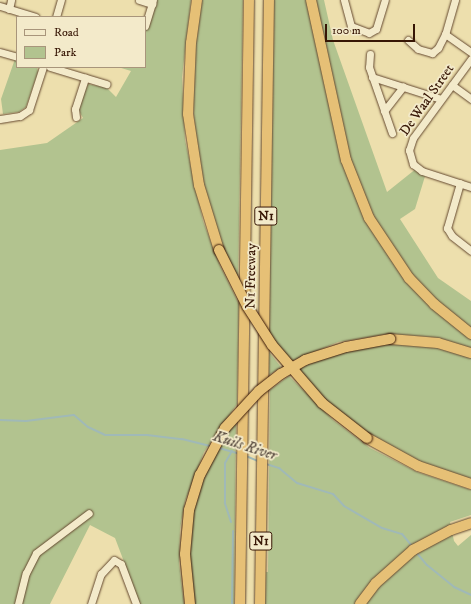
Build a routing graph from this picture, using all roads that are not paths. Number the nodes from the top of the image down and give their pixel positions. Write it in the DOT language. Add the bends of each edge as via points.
graph roads {
  1 [pos="12,0"];
  2 [pos="61,0"];
  3 [pos="139,0"];
  4 [pos="197,0"];
  5 [pos="249,0"];
  6 [pos="269,0"];
  7 [pos="311,0"];
  8 [pos="344,0"];
  9 [pos="385,0"];
  10 [pos="455,0"];
  11 [pos="153,2"];
  12 [pos="0,6"];
  13 [pos="9,9"];
  14 [pos="32,16"];
  15 [pos="56,16"];
  16 [pos="146,23"];
  17 [pos="445,34"];
  18 [pos="408,40"];
  19 [pos="0,52"];
  20 [pos="471,52"];
  21 [pos="370,54"];
  22 [pos="16,57"];
  23 [pos="471,59"];
  24 [pos="43,68"];
  25 [pos="53,68"];
  26 [pos="372,77"];
  27 [pos="85,78"];
  28 [pos="106,84"];
  29 [pos="452,85"];
  30 [pos="404,87"];
  31 [pos="442,99"];
  32 [pos="471,99"];
  33 [pos="384,111"];
  34 [pos="76,117"];
  35 [pos="0,119"];
  36 [pos="392,133"];
  37 [pos="460,183"];
  38 [pos="471,186"];
  39 [pos="471,251"];
  40 [pos="471,334"];
  41 [pos="471,353"];
  42 [pos="471,484"];
  43 [pos="89,513"];
  44 [pos="471,523"];
  45 [pos="18,604"];
  46 [pos="90,604"];
  47 [pos="136,604"];
  48 [pos="190,604"];
  49 [pos="240,604"];
  50 [pos="260,604"];
  51 [pos="360,604"];
  1 -- 13 [label="street"];
  2 -- 15 [label="street"];
  3 -- 11 [label="street"];
  4 -- 42 [label="highway, bridge" via="191,43 188,114 199,185 219,250 247,306 272,345 322,403 367,438 418,466"];
  5 -- 49 [label="highway, N1 Freeway / N1"];
  6 -- 50 [label="highway, N1 Freeway / N1"];
  7 -- 40 [label="highway" via="346,160 366,212 387,248 409,278 434,304"];
  8 -- 9 [label="street" via="351,26 369,33 376,29"];
  10 -- 17 [label="street"];
  11 -- 16 [label="street"];
  12 -- 13 [label="street"];
  13 -- 14 [label="street"];
  17 -- 18 [label="street" via="438,48 432,53 418,49"];
  17 -- 20 [label="street"];
  19 -- 22 [label="street"];
  21 -- 26 [label="street" via="368,62"];
  23 -- 29 [label="street, De Waal Street"];
  24 -- 35 [label="street" via="29,110 20,116"];
  25 -- 27 [label="street"];
  26 -- 30 [label="street"];
  26 -- 33 [label="street"];
  27 -- 28 [label="street"];
  27 -- 34 [label="street" via="75,109"];
  29 -- 31 [label="street, De Waal Street"];
  29 -- 32 [label="street"];
  30 -- 31 [label="street"];
  30 -- 33 [label="street"];
  31 -- 37 [label="street, De Waal Street" via="411,142 410,157 422,171"];
  33 -- 36 [label="street"];
  37 -- 38 [label="street"];
  37 -- 39 [label="street" via="447,228 452,236"];
  41 -- 48 [label="highway, bridge" via="438,343 390,340 346,347 305,360 258,391 225,428 200,475 189,510 185,554"];
  43 -- 45 [label="street" via="36,553 26,573"];
  44 -- 51 [label="highway" via="451,530 413,550 367,594"];
  46 -- 47 [label="street" via="101,574 114,560 121,564"];
}
